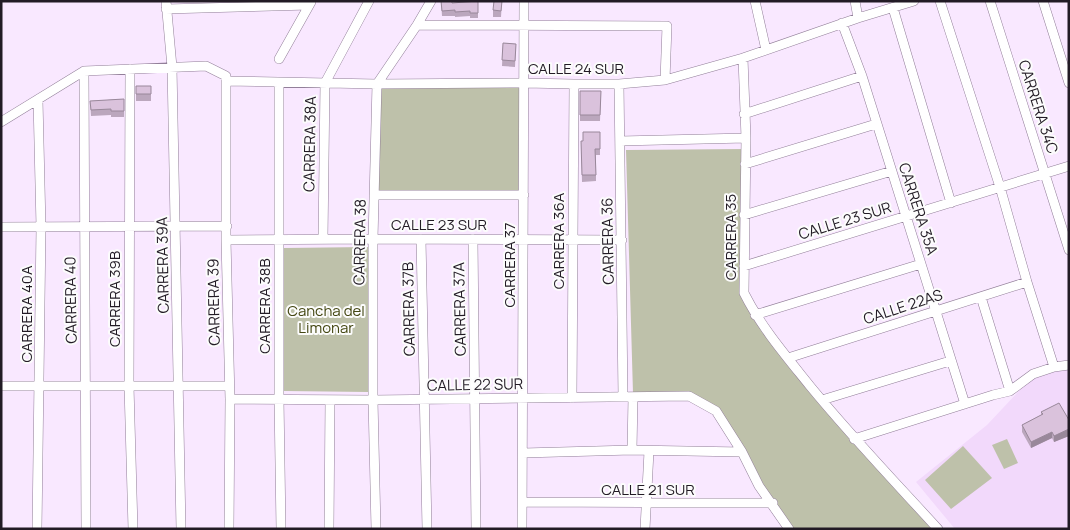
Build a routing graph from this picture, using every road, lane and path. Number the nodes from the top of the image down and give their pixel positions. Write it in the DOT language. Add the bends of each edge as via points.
graph roads {
  1 [pos="369,1"];
  2 [pos="431,1"];
  3 [pos="524,1"];
  4 [pos="754,1"];
  5 [pos="855,1"];
  6 [pos="914,1"];
  7 [pos="940,1"];
  8 [pos="990,1"];
  9 [pos="1043,1"];
  10 [pos="310,3"];
  11 [pos="166,5"];
  12 [pos="893,8"];
  13 [pos="858,18"];
  14 [pos="842,23"];
  15 [pos="417,25"];
  16 [pos="524,26"];
  17 [pos="766,50"];
  18 [pos="743,58"];
  19 [pos="279,59"];
  20 [pos="172,67"];
  21 [pos="130,69"];
  22 [pos="84,71"];
  23 [pos="862,76"];
  24 [pos="226,78"];
  25 [pos="666,80"];
  26 [pos="279,82"];
  27 [pos="325,83"];
  28 [pos="524,83"];
  29 [pos="1069,83"];
  30 [pos="377,84"];
  31 [pos="574,84"];
  32 [pos="619,84"];
  33 [pos="38,100"];
  34 [pos="744,114"];
  35 [pos="1,122"];
  36 [pos="876,124"];
  37 [pos="746,138"];
  38 [pos="620,141"];
  39 [pos="745,164"];
  40 [pos="1069,166"];
  41 [pos="892,171"];
  42 [pos="1045,173"];
  43 [pos="1000,187"];
  44 [pos="374,194"];
  45 [pos="524,195"];
  46 [pos="951,203"];
  47 [pos="744,215"];
  48 [pos="907,216"];
  49 [pos="128,225"];
  50 [pos="84,226"];
  51 [pos="176,226"];
  52 [pos="227,226"];
  53 [pos="1,227"];
  54 [pos="41,227"];
  55 [pos="323,239"];
  56 [pos="373,239"];
  57 [pos="421,239"];
  58 [pos="473,239"];
  59 [pos="573,239"];
  60 [pos="226,240"];
  61 [pos="279,240"];
  62 [pos="524,240"];
  63 [pos="622,240"];
  64 [pos="1069,250"];
  65 [pos="922,264"];
  66 [pos="744,266"];
  67 [pos="1027,282"];
  68 [pos="981,297"];
  69 [pos="935,311"];
  70 [pos="755,315"];
  71 [pos="788,358"];
  72 [pos="950,360"];
  73 [pos="1069,365"];
  74 [pos="1054,367"];
  75 [pos="1,386"];
  76 [pos="40,386"];
  77 [pos="85,386"];
  78 [pos="129,386"];
  79 [pos="177,386"];
  80 [pos="229,386"];
  81 [pos="1010,391"];
  82 [pos="623,397"];
  83 [pos="633,397"];
  84 [pos="523,398"];
  85 [pos="572,398"];
  86 [pos="230,399"];
  87 [pos="279,399"];
  88 [pos="475,399"];
  89 [pos="330,400"];
  90 [pos="373,400"];
  91 [pos="424,400"];
  92 [pos="822,400"];
  93 [pos="966,404"];
  94 [pos="854,439"];
  95 [pos="632,450"];
  96 [pos="649,450"];
  97 [pos="742,452"];
  98 [pos="523,453"];
  99 [pos="522,502"];
  100 [pos="773,503"];
  101 [pos="646,504"];
  102 [pos="37,529"];
  103 [pos="86,529"];
  104 [pos="133,529"];
  105 [pos="180,529"];
  106 [pos="229,529"];
  107 [pos="281,529"];
  108 [pos="329,529"];
  109 [pos="376,529"];
  110 [pos="427,529"];
  111 [pos="476,529"];
  112 [pos="522,529"];
  113 [pos="646,529"];
  114 [pos="789,529"];
  115 [pos="938,529"];
  1 -- 27 [label="street, CARRERA 38A"];
  2 -- 15 [label="street"];
  3 -- 16 [label="street, CARRERA 37"];
  4 -- 17 [label="street"];
  5 -- 13 [label="street"];
  6 -- 12 [label="street, CALLE 24 SUR"];
  7 -- 43 [label="street"];
  8 -- 42 [label="street, CARRERA 34C"];
  9 -- 29 [label="street"];
  10 -- 11 [label="street"];
  10 -- 19 [label="street"];
  11 -- 20 [label="street, CARRERA 39A"];
  12 -- 13 [label="street, CALLE 24 SUR"];
  12 -- 46 [label="street"];
  13 -- 14 [label="street, CALLE 24 SUR"];
  14 -- 17 [label="street, CALLE 24 SUR"];
  14 -- 23 [label="street, CARRERA 35A"];
  15 -- 16 [label="street"];
  15 -- 30 [label="street"];
  16 -- 25 [label="street" via="667,26"];
  16 -- 28 [label="street, CARRERA 37"];
  17 -- 18 [label="street, CALLE 24 SUR"];
  18 -- 25 [label="street, CALLE 24 SUR"];
  18 -- 34 [label="street, CARRERA 35"];
  20 -- 21 [label="street, CALLE 24 SUR"];
  20 -- 24 [label="street, CALLE 24 SUR" via="206,66"];
  20 -- 51 [label="street, CARRERA 39A"];
  21 -- 22 [label="street, CALLE 24 SUR"];
  21 -- 49 [label="street, CARRERA 39B"];
  22 -- 33 [label="street, CALLE 24 SUR"];
  22 -- 50 [label="street, CARRERA 40"];
  23 -- 34 [label="street"];
  23 -- 36 [label="street, CARRERA 35A"];
  24 -- 26 [label="street, CALLE 24 SUR"];
  24 -- 52 [label="street, CARRERA 39"];
  25 -- 32 [label="street, CALLE 24 SUR"];
  26 -- 27 [label="street, CALLE 24 SUR"];
  26 -- 61 [label="street, CARRERA 38B"];
  27 -- 30 [label="street, CALLE 24 SUR"];
  27 -- 55 [label="street, CARRERA 38A"];
  28 -- 30 [label="street, CALLE 24 SUR"];
  28 -- 31 [label="street, CALLE 24 SUR"];
  28 -- 45 [label="street, CARRERA 37"];
  30 -- 44 [label="street, CARRERA 38"];
  31 -- 32 [label="street, CALLE 24 SUR"];
  31 -- 59 [label="street, CARRERA 36A"];
  32 -- 38 [label="street, CARRERA 36"];
  33 -- 35 [label="street, CALLE 24 SUR"];
  33 -- 54 [label="street, CARRERA 40A"];
  34 -- 37 [label="street, CARRERA 35"];
  36 -- 39 [label="street"];
  36 -- 41 [label="street, CARRERA 35A"];
  37 -- 38 [label="street"];
  37 -- 39 [label="street, CARRERA 35"];
  38 -- 63 [label="street, CARRERA 36"];
  39 -- 47 [label="street, CARRERA 35"];
  40 -- 42 [label="street, CALLE 23 SUR"];
  41 -- 47 [label="street"];
  41 -- 48 [label="street, CARRERA 35A"];
  42 -- 43 [label="street, CALLE 23 SUR"];
  42 -- 64 [label="street, CARRERA 34C"];
  43 -- 46 [label="street, CALLE 23 SUR"];
  43 -- 67 [label="street"];
  44 -- 45 [label="street"];
  44 -- 56 [label="street, CARRERA 38"];
  45 -- 62 [label="street, CARRERA 37"];
  46 -- 48 [label="street, CALLE 23 SUR"];
  47 -- 66 [label="street, CARRERA 35"];
  48 -- 65 [label="street, CARRERA 35A"];
  48 -- 66 [label="street, CALLE 23 SUR"];
  49 -- 50 [label="street"];
  49 -- 51 [label="street"];
  49 -- 78 [label="street, CARRERA 39B"];
  50 -- 54 [label="street"];
  50 -- 77 [label="street, CARRERA 40"];
  51 -- 52 [label="street"];
  51 -- 79 [label="street, CARRERA 39A"];
  52 -- 60 [label="street, CARRERA 39"];
  53 -- 54 [label="street"];
  54 -- 76 [label="street, CARRERA 40A"];
  55 -- 56 [label="street, CALLE 23 SUR"];
  55 -- 61 [label="street, CALLE 23 SUR"];
  56 -- 57 [label="street, CALLE 23 SUR"];
  56 -- 90 [label="street, CARRERA 38"];
  57 -- 58 [label="street, CALLE 23 SUR"];
  57 -- 91 [label="street, CARRERA 37B"];
  58 -- 62 [label="street, CALLE 23 SUR"];
  58 -- 88 [label="street, CARRERA 37A"];
  59 -- 62 [label="street, CALLE 23 SUR"];
  59 -- 63 [label="street, CALLE 23 SUR"];
  59 -- 85 [label="street, CARRERA 36A"];
  60 -- 61 [label="street, CALLE 23 SUR"];
  60 -- 80 [label="street, CARRERA 39"];
  61 -- 87 [label="street, CARRERA 38B"];
  62 -- 84 [label="street, CARRERA 37"];
  63 -- 82 [label="street, CARRERA 36"];
  65 -- 69 [label="street, CARRERA 35A"];
  65 -- 70 [label="street"];
  66 -- 70 [label="street, CARRERA 35" via="744,292"];
  67 -- 68 [label="street, CALLE 22AS"];
  67 -- 74 [label="street"];
  68 -- 69 [label="street, CALLE 22AS"];
  68 -- 81 [label="street"];
  69 -- 71 [label="street, CALLE 22AS"];
  69 -- 72 [label="street, CARRERA 35A"];
  70 -- 71 [label="street, CARRERA 35"];
  71 -- 92 [label="street, CARRERA 35"];
  72 -- 92 [label="street"];
  72 -- 93 [label="street, CARRERA 35A"];
  73 -- 74 [label="street"];
  74 -- 81 [label="street" via="1033,374"];
  75 -- 76 [label="street"];
  76 -- 77 [label="street"];
  76 -- 102 [label="street, CARRERA 40A"];
  77 -- 78 [label="street"];
  77 -- 103 [label="street, CARRERA 40"];
  78 -- 79 [label="street"];
  78 -- 104 [label="street, CARRERA 39B"];
  79 -- 80 [label="street"];
  79 -- 105 [label="street, CARRERA 39A"];
  80 -- 86 [label="street, CARRERA 39"];
  81 -- 93 [label="street"];
  82 -- 83 [label="street, CALLE 22 SUR"];
  82 -- 85 [label="street, CALLE 22 SUR"];
  83 -- 95 [label="street"];
  83 -- 97 [label="street, CALLE 22 SUR" via="689,396 716,411"];
  84 -- 85 [label="street, CALLE 22 SUR"];
  84 -- 88 [label="street, CALLE 22 SUR"];
  84 -- 98 [label="street, CARRERA 37"];
  86 -- 87 [label="street, CALLE 22 SUR"];
  86 -- 106 [label="street, CARRERA 39"];
  87 -- 89 [label="street, CALLE 22 SUR"];
  87 -- 107 [label="street, CARRERA 38B"];
  88 -- 91 [label="street, CALLE 22 SUR"];
  88 -- 111 [label="street, CARRERA 37A"];
  89 -- 90 [label="street, CALLE 22 SUR"];
  89 -- 108 [label="street"];
  90 -- 91 [label="street, CALLE 22 SUR"];
  90 -- 109 [label="street, CARRERA 38"];
  91 -- 110 [label="street, CARRERA 37B"];
  92 -- 94 [label="street, CARRERA 35"];
  93 -- 94 [label="street"];
  94 -- 115 [label="street, CARRERA 35"];
  95 -- 96 [label="street"];
  95 -- 98 [label="street"];
  96 -- 97 [label="street"];
  96 -- 101 [label="street"];
  97 -- 100 [label="street" via="759,486"];
  98 -- 99 [label="street, CARRERA 37"];
  99 -- 101 [label="street, CALLE 21 SUR"];
  99 -- 112 [label="street, CARRERA 37"];
  100 -- 101 [label="street, CALLE 21 SUR"];
  100 -- 114 [label="street"];
  101 -- 113 [label="street"];
}
